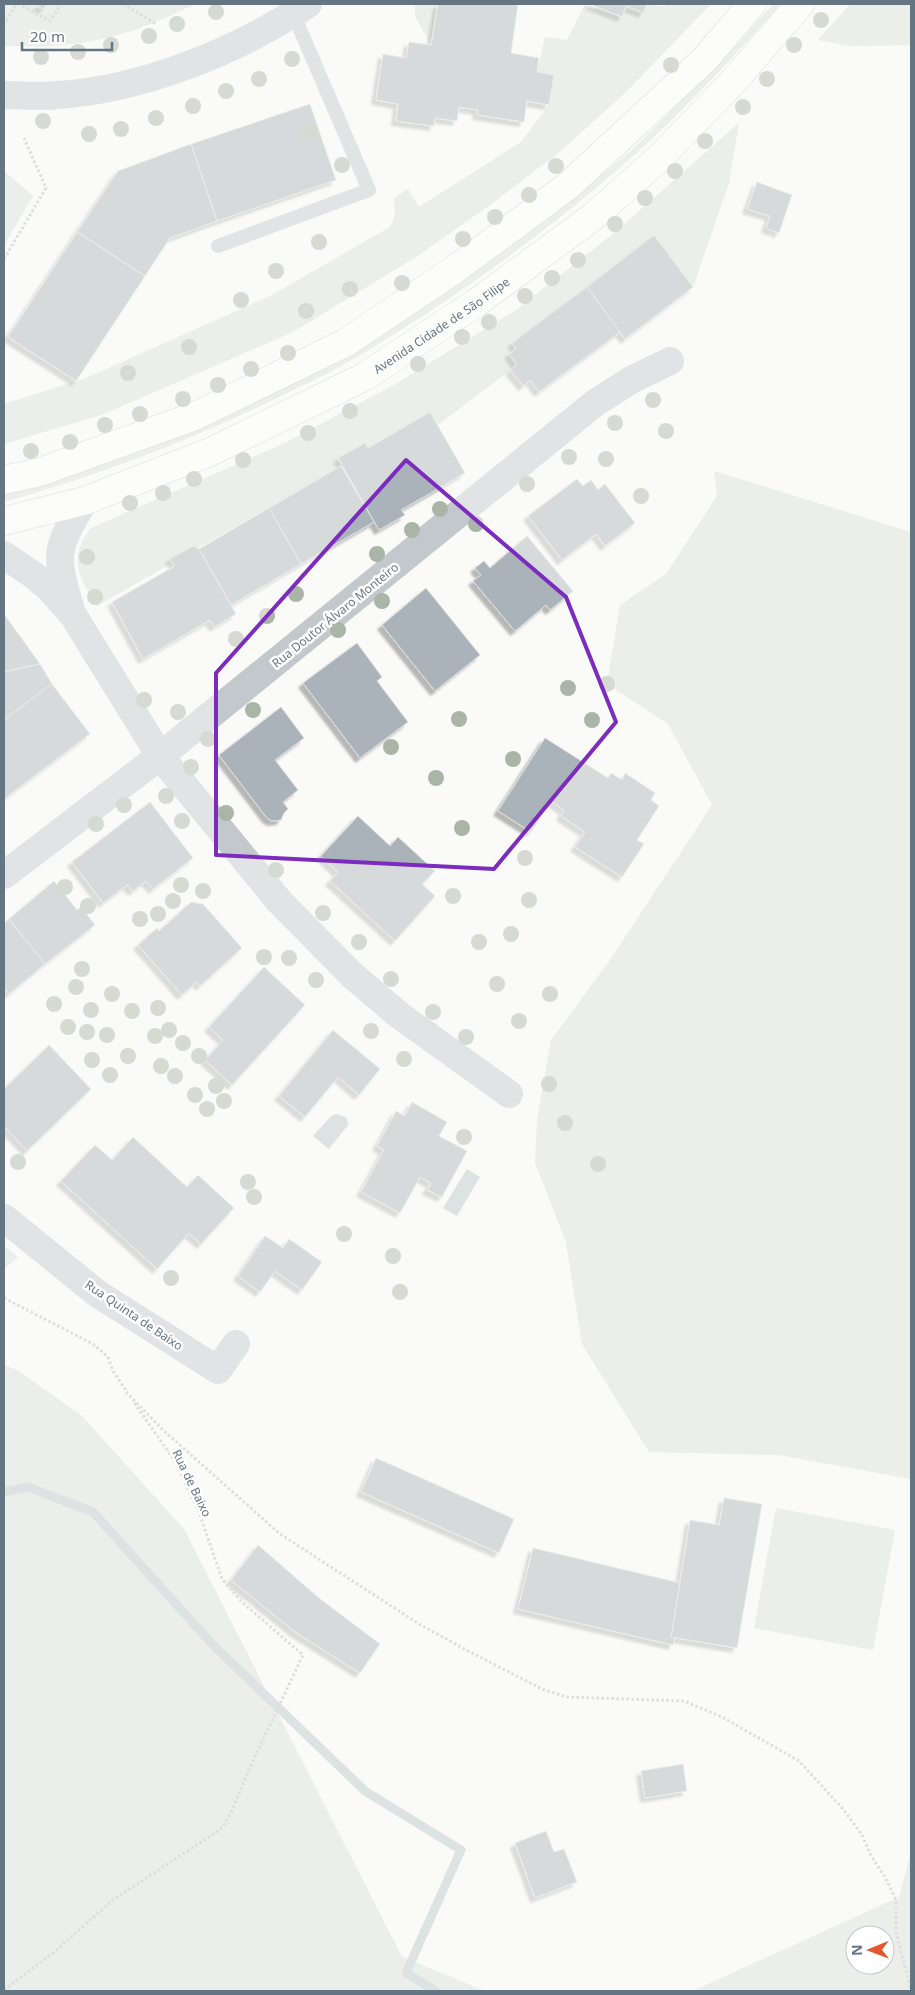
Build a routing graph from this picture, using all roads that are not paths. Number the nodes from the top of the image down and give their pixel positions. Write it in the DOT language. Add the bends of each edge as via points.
graph roads {
  1 [pos="752,4"];
  2 [pos="800,4"];
  3 [pos="300,8"];
  4 [pos="4,95"];
  5 [pos="218,246"];
  6 [pos="670,361"];
  7 [pos="4,480"];
  8 [pos="84,501"];
  9 [pos="4,521"];
  10 [pos="4,555"];
  11 [pos="73,615"];
  12 [pos="160,756"];
  13 [pos="4,876"];
  14 [pos="509,1094"];
  15 [pos="4,1218"];
  16 [pos="236,1344"];
  1 -- 7 [label="main road" via="704,59 569,185 454,270 345,343 195,416 40,472"];
  2 -- 8 [label="main road, Avenida Cidade de São Filipe" via="731,84 658,159 594,216 476,303 364,377 210,452"];
  3 -- 4 [label="street" via="221,51 150,78 57,96"];
  3 -- 5 [label="lane" via="369,190"];
  6 -- 12 [label="street, Rua Doutor Álvaro Monteiro" via="595,403"];
  8 -- 9 [label="main road, Avenida Cidade de São Filipe"];
  8 -- 11 [label="street" via="64,536 60,550 59,571"];
  10 -- 11 [label="street" via="38,578"];
  11 -- 12 [label="street"];
  12 -- 13 [label="street, Rua Doutor Álvaro Monteiro"];
  12 -- 14 [label="street" via="279,900 352,975 399,1015"];
  15 -- 16 [label="street, Rua Quinta de Baixo" via="98,1294 218,1370"];
}
